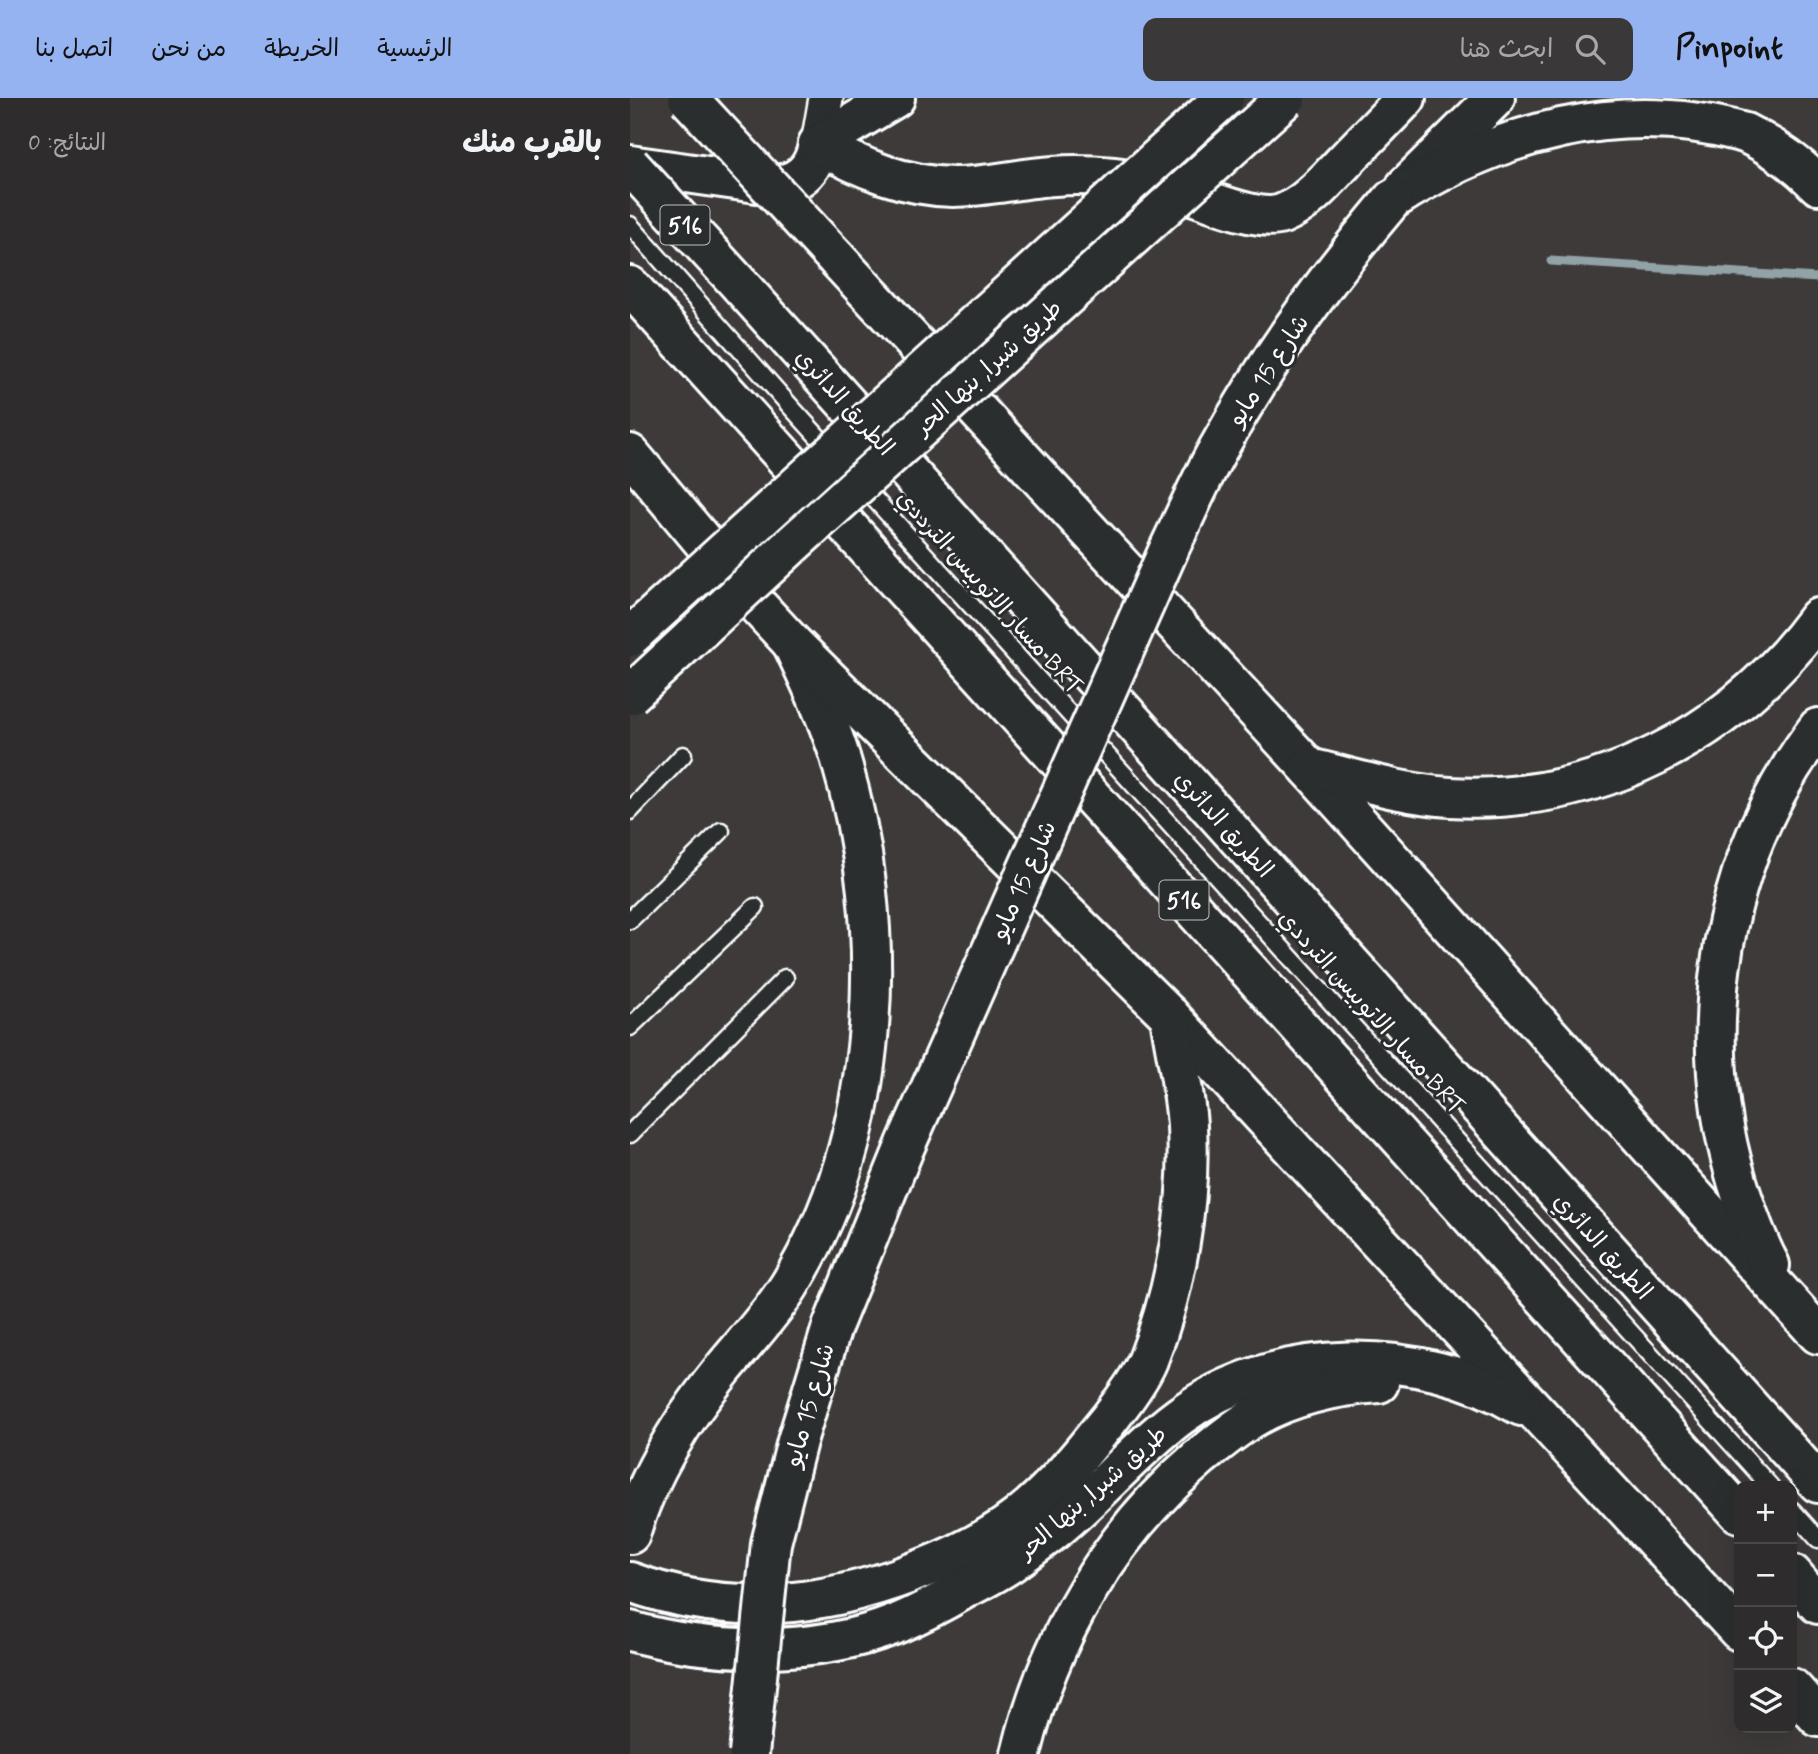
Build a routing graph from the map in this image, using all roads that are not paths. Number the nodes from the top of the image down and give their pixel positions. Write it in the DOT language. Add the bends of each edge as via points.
graph roads {
  1 [pos="688,98"];
  2 [pos="826,98"];
  3 [pos="895,98"];
  4 [pos="1196,98"];
  5 [pos="1224,98"];
  6 [pos="1286,98"];
  7 [pos="1406,98"];
  8 [pos="1495,98"];
  9 [pos="818,144"];
  10 [pos="1174,144"];
  11 [pos="630,165"];
  12 [pos="1818,185"];
  13 [pos="1392,200"];
  14 [pos="630,225"];
  15 [pos="630,286"];
  16 [pos="630,454"];
  17 [pos="1818,618"];
  18 [pos="630,637"];
  19 [pos="792,643"];
  20 [pos="630,695"];
  21 [pos="1818,728"];
  22 [pos="683,755"];
  23 [pos="1309,768"];
  24 [pos="630,811"];
  25 [pos="721,831"];
  26 [pos="755,907"];
  27 [pos="630,920"];
  28 [pos="785,978"];
  29 [pos="1170,1016"];
  30 [pos="630,1027"];
  31 [pos="630,1134"];
  32 [pos="1806,1320"];
  33 [pos="1548,1423"];
  34 [pos="1765,1481"];
  35 [pos="1818,1483"];
  36 [pos="1734,1507"];
  37 [pos="1797,1516"];
  38 [pos="630,1534"];
  39 [pos="1818,1539"];
  40 [pos="1797,1580"];
  41 [pos="630,1582"];
  42 [pos="1818,1604"];
  43 [pos="1734,1626"];
  44 [pos="630,1631"];
  45 [pos="1797,1694"];
  46 [pos="1818,1717"];
  47 [pos="749,1754"];
  48 [pos="1021,1754"];
  1 -- 23 [label="main road, bridge"];
  2 -- 9 [label="street"];
  3 -- 9 [label="main road"];
  4 -- 10 [label="main road"];
  5 -- 10 [label="main road, طريق شبرا, بنها الحر, bridge"];
  6 -- 20 [label="main road, طريق شبرا, بنها الحر, bridge"];
  7 -- 9 [label="main road" via="1309,198 1268,217 1190,192 1123,178 1054,176 951,187 916,183 848,162"];
  8 -- 13 [label="main road, شارع 15 مايو"];
  9 -- 11 [label="main road" via="810,168 802,177 782,185"];
  10 -- 18 [label="main road, طريق شبرا, بنها الحر, bridge"];
  11 -- 35 [label="main road, الطريق الدائري / 516, bridge"];
  12 -- 13 [label="main road" via="1788,158 1726,125 1678,110 1618,106 1546,121 1506,137"];
  13 -- 47 [label="main road, شارع 15 مايو, bridge" via="1338,263 1274,354 1217,449 880,1204 832,1327 771,1543"];
  14 -- 34 [label="lane, مسار الاتوبيس الترددي BRT"];
  15 -- 36 [label="main road, 516"];
  16 -- 19 [label="main road"];
  17 -- 23 [label="main road" via="1775,670 1724,713 1645,762 1607,776 1529,794 1449,797"];
  19 -- 29 [label="main road"];
  19 -- 38 [label="main road" via="839,756 866,876 871,998 855,1119 817,1235 788,1287 673,1441 637,1510"];
  21 -- 32 [label="main road" via="1776,794 1753,842 1735,893 1716,998 1720,1106 1731,1158 1767,1259"];
  22 -- 24 [label="lane"];
  23 -- 32 [label="main road"];
  25 -- 27 [label="lane"];
  26 -- 30 [label="lane"];
  28 -- 31 [label="lane"];
  29 -- 33 [label="main road"];
  29 -- 41 [label="main road" via="1187,1125 1186,1205 1171,1282 1147,1362 1067,1472 1016,1518 958,1556 880,1586 789,1604 742,1605 696,1600"];
  33 -- 43 [label="main road"];
  33 -- 44 [label="main road, طريق شبرا, بنها الحر" via="1472,1382 1431,1370 1345,1361 1302,1366 1260,1376 1183,1413 1064,1522 1010,1564 895,1625 830,1642 773,1648 698,1646"];
  33 -- 48 [label="main road" via="1468,1392 1395,1382 1323,1391 1255,1416 1166,1490 1104,1563 1060,1639"];
  37 -- 39 [label="lane"];
  40 -- 42 [label="main road"];
  45 -- 46 [label="main road"];
}
